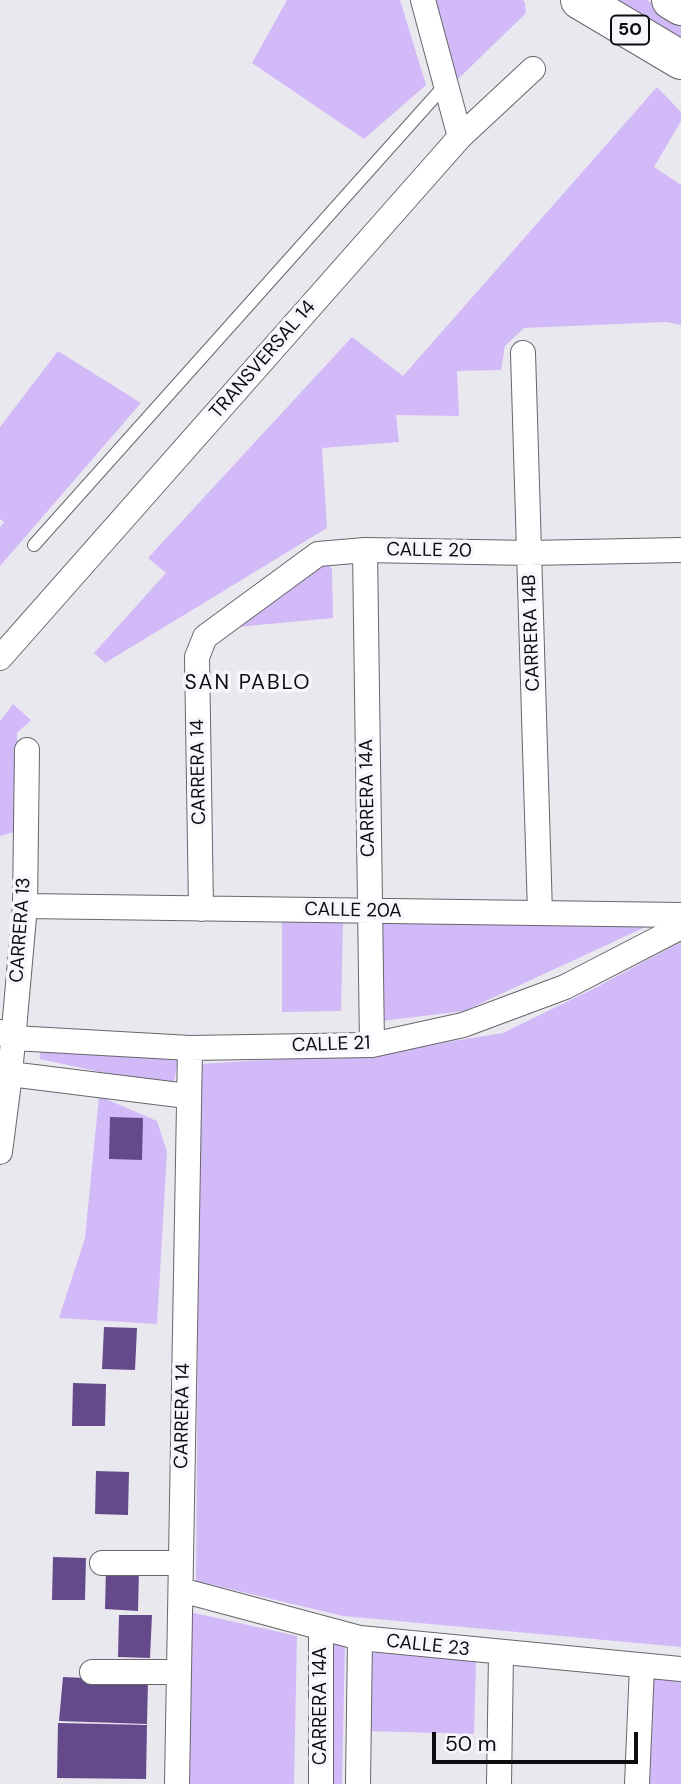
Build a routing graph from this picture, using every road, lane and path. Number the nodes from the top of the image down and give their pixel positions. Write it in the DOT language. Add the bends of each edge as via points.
graph roads {
  1 [pos="423,0"];
  2 [pos="580,0"];
  3 [pos="671,0"];
  4 [pos="681,6"];
  5 [pos="681,60"];
  6 [pos="533,69"];
  7 [pos="446,84"];
  8 [pos="460,137"];
  9 [pos="523,353"];
  10 [pos="34,545"];
  11 [pos="365,550"];
  12 [pos="681,550"];
  13 [pos="529,553"];
  14 [pos="205,637"];
  15 [pos="0,658"];
  16 [pos="27,750"];
  17 [pos="25,906"];
  18 [pos="201,909"];
  19 [pos="370,911"];
  20 [pos="540,913"];
  21 [pos="681,915"];
  22 [pos="681,927"];
  23 [pos="7,1035"];
  24 [pos="372,1045"];
  25 [pos="190,1048"];
  26 [pos="10,1074"];
  27 [pos="187,1096"];
  28 [pos="0,1152"];
  29 [pos="102,1563"];
  30 [pos="181,1563"];
  31 [pos="181,1590"];
  32 [pos="321,1628"];
  33 [pos="359,1638"];
  34 [pos="501,1654"];
  35 [pos="642,1666"];
  36 [pos="681,1669"];
  37 [pos="92,1672"];
  38 [pos="177,1672"];
  39 [pos="177,1784"];
  40 [pos="321,1784"];
  41 [pos="358,1784"];
  42 [pos="499,1784"];
  43 [pos="638,1784"];
  1 -- 7 [label="street"];
  2 -- 5 [label="highway, 50"];
  3 -- 4 [label="highway, 50"];
  6 -- 8 [label="street, TRANSVERSAL 14"];
  7 -- 8 [label="street"];
  7 -- 10 [label="lane"];
  8 -- 15 [label="street, TRANSVERSAL 14"];
  9 -- 13 [label="street, CARRERA 14B"];
  11 -- 13 [label="street, CALLE 20"];
  11 -- 14 [label="street, CALLE 20" via="318,554"];
  11 -- 19 [label="street, CARRERA 14A"];
  12 -- 13 [label="street, CALLE 20"];
  13 -- 20 [label="street, CARRERA 14B"];
  14 -- 18 [label="street, CARRERA 14" via="197,657"];
  16 -- 17 [label="street, CARRERA 13"];
  17 -- 18 [label="street, CALLE 20A"];
  17 -- 23 [label="street, CARRERA 13"];
  18 -- 19 [label="street, CALLE 20A"];
  19 -- 20 [label="street, CALLE 20A"];
  19 -- 24 [label="street, CARRERA 14A"];
  20 -- 21 [label="street, CALLE 20A"];
  22 -- 24 [label="street, CALLE 21" via="565,988 463,1025"];
  23 -- 25 [label="street, CALLE 21"];
  23 -- 26 [label="street, CARRERA 13"];
  24 -- 25 [label="street, CALLE 21"];
  25 -- 27 [label="street, CARRERA 14"];
  26 -- 27 [label="street"];
  26 -- 28 [label="street, CARRERA 13"];
  27 -- 30 [label="street, CARRERA 14"];
  29 -- 30 [label="street"];
  30 -- 31 [label="street, CARRERA 14"];
  31 -- 32 [label="street, CALLE 23"];
  31 -- 38 [label="street, CARRERA 14"];
  32 -- 33 [label="street, CALLE 23"];
  32 -- 40 [label="street, CARRERA 14A"];
  33 -- 34 [label="street, CALLE 23"];
  33 -- 41 [label="street, CARRERA 14A"];
  34 -- 35 [label="street, CALLE 23"];
  34 -- 42 [label="street"];
  35 -- 36 [label="street, CALLE 23"];
  35 -- 43 [label="street"];
  37 -- 38 [label="street"];
  38 -- 39 [label="street, CARRERA 14"];
}
